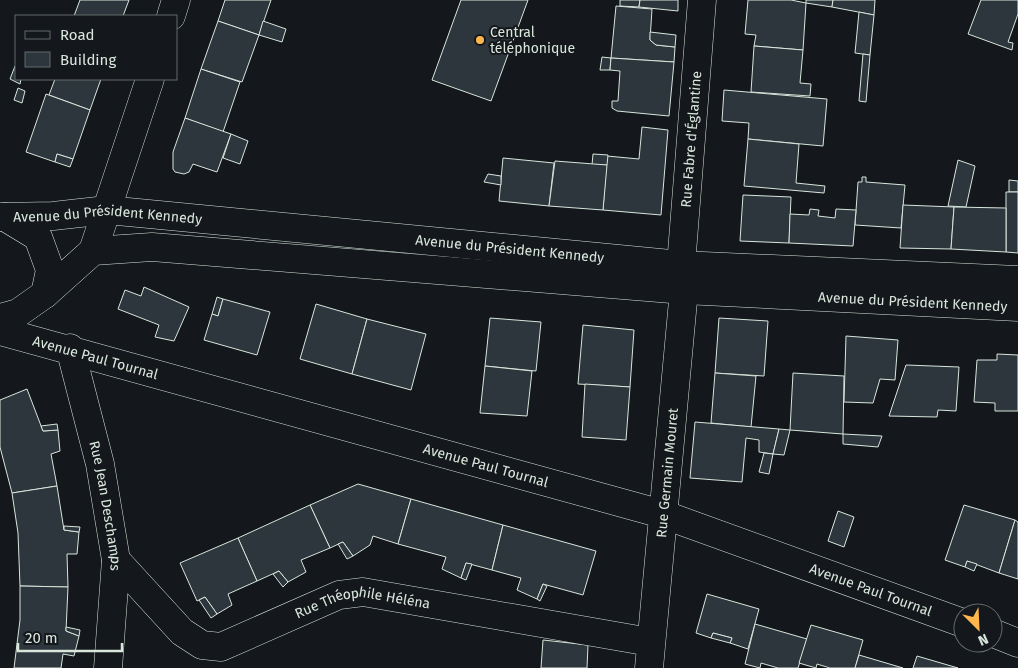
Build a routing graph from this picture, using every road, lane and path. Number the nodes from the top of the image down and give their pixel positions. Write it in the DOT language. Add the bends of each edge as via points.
graph roads {
  1 [pos="176,0"];
  2 [pos="702,0"];
  3 [pos="171,15"];
  4 [pos="150,80"];
  5 [pos="107,210"];
  6 [pos="2,217"];
  7 [pos="93,251"];
  8 [pos="682,277"];
  9 [pos="1018,280"];
  10 [pos="45,294"];
  11 [pos="1018,307"];
  12 [pos="0,318"];
  13 [pos="0,331"];
  14 [pos="70,348"];
  15 [pos="662,514"];
  16 [pos="116,560"];
  17 [pos="953,619"];
  18 [pos="1003,637"];
  19 [pos="1018,643"];
  20 [pos="649,655"];
  21 [pos="108,668"];
  1 -- 3 [label="main road"];
  2 -- 8 [label="main road, Rue Fabre d'Églantine"];
  4 -- 5 [label="main road"];
  5 -- 6 [label="main road, Avenue du Président Kennedy"];
  5 -- 7 [label="main road"];
  5 -- 8 [label="main road, Avenue du Président Kennedy"];
  6 -- 10 [label="main road, Avenue du Président Kennedy" via="38,237 50,270"];
  7 -- 8 [label="main road, Avenue du Président Kennedy" via="152,247"];
  7 -- 10 [label="main road"];
  8 -- 9 [label="main road, Avenue du Président Kennedy"];
  8 -- 11 [label="main road, Avenue du Président Kennedy"];
  8 -- 15 [label="main road, Rue Germain Mouret"];
  10 -- 12 [label="main road" via="18,313"];
  13 -- 14 [label="main road, Avenue Paul Tournal"];
  14 -- 15 [label="main road, Avenue Paul Tournal"];
  14 -- 16 [label="main road, Rue Jean Deschamps" via="100,464"];
  15 -- 17 [label="main road, Avenue Paul Tournal"];
  15 -- 20 [label="main road, Rue Germain Mouret"];
  16 -- 20 [label="main road, Rue Théophile Héléna" via="182,632 202,645 221,647 339,595 363,592"];
  16 -- 21 [label="main road, Rue Jean Deschamps"];
  18 -- 19 [label="main road"];
}
